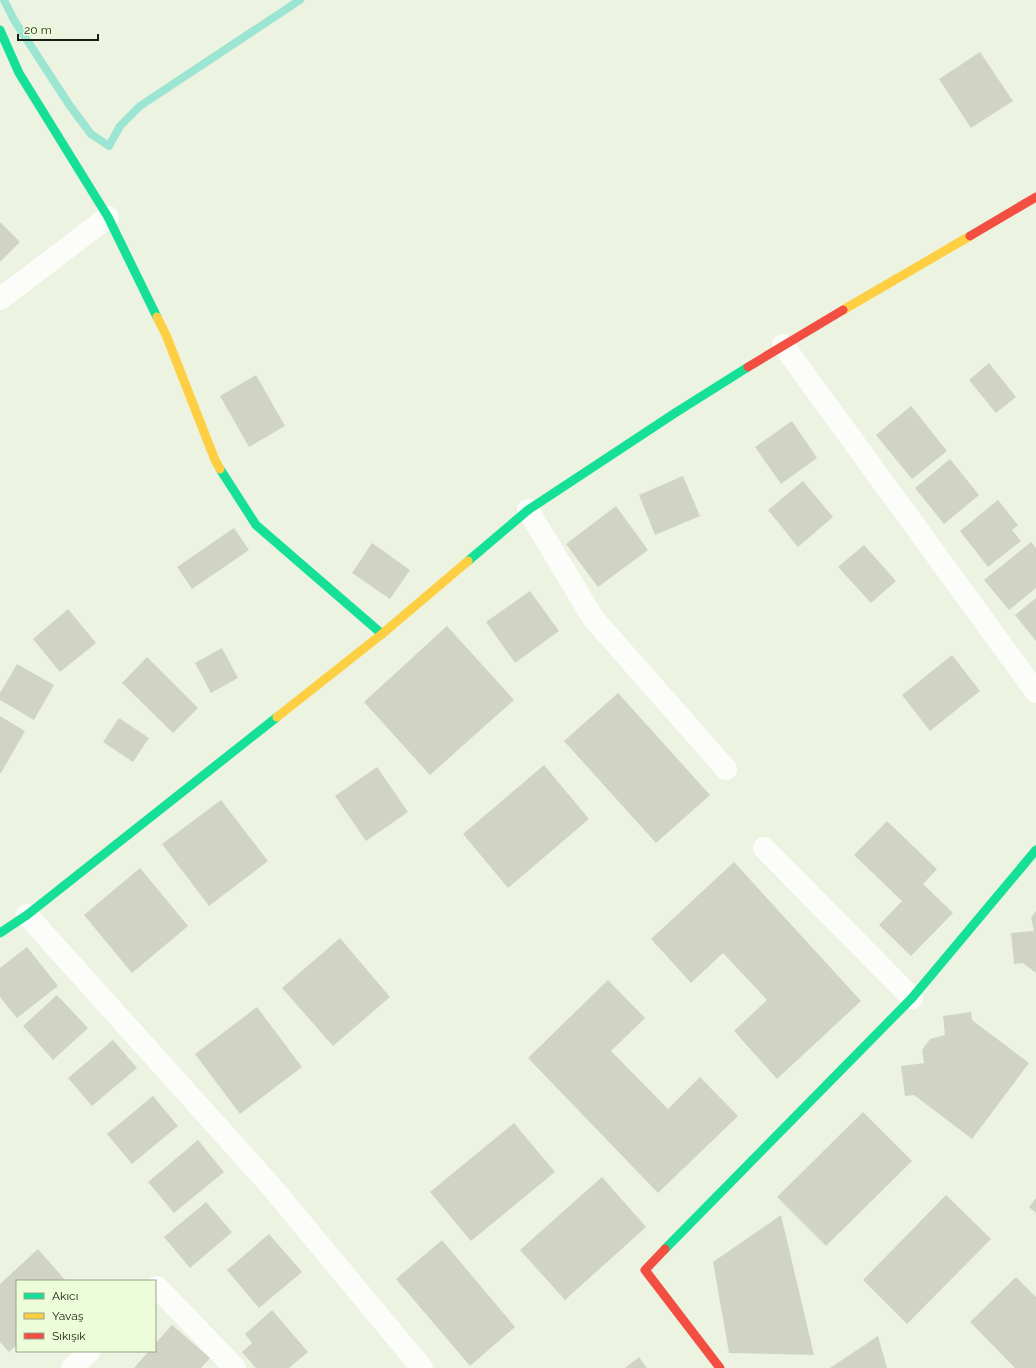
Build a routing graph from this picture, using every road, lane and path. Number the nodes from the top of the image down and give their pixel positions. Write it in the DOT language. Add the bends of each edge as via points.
graph roads {
  1 [pos="0,30"];
  2 [pos="1036,197"];
  3 [pos="108,217"];
  4 [pos="0,299"];
  5 [pos="783,345"];
  6 [pos="528,510"];
  7 [pos="382,634"];
  8 [pos="1036,692"];
  9 [pos="726,769"];
  10 [pos="764,848"];
  11 [pos="1036,850"];
  12 [pos="28,915"];
  13 [pos="0,933"];
  14 [pos="912,998"];
  15 [pos="156,1288"];
  16 [pos="89,1352"];
  17 [pos="72,1368"];
  18 [pos="235,1368"];
  19 [pos="422,1368"];
  20 [pos="720,1368"];
  1 -- 3 [label="street" via="19,73"];
  2 -- 5 [label="street"];
  3 -- 4 [label="street"];
  3 -- 7 [label="street" via="166,334 215,460 256,525"];
  5 -- 6 [label="street" via="675,412"];
  5 -- 8 [label="street"];
  6 -- 7 [label="street"];
  6 -- 9 [label="street" via="593,618"];
  7 -- 12 [label="street"];
  10 -- 14 [label="street"];
  11 -- 14 [label="street"];
  12 -- 13 [label="street"];
  12 -- 19 [label="street" via="270,1185"];
  14 -- 20 [label="street" via="645,1270"];
  15 -- 18 [label="street"];
  16 -- 17 [label="street"];
}
